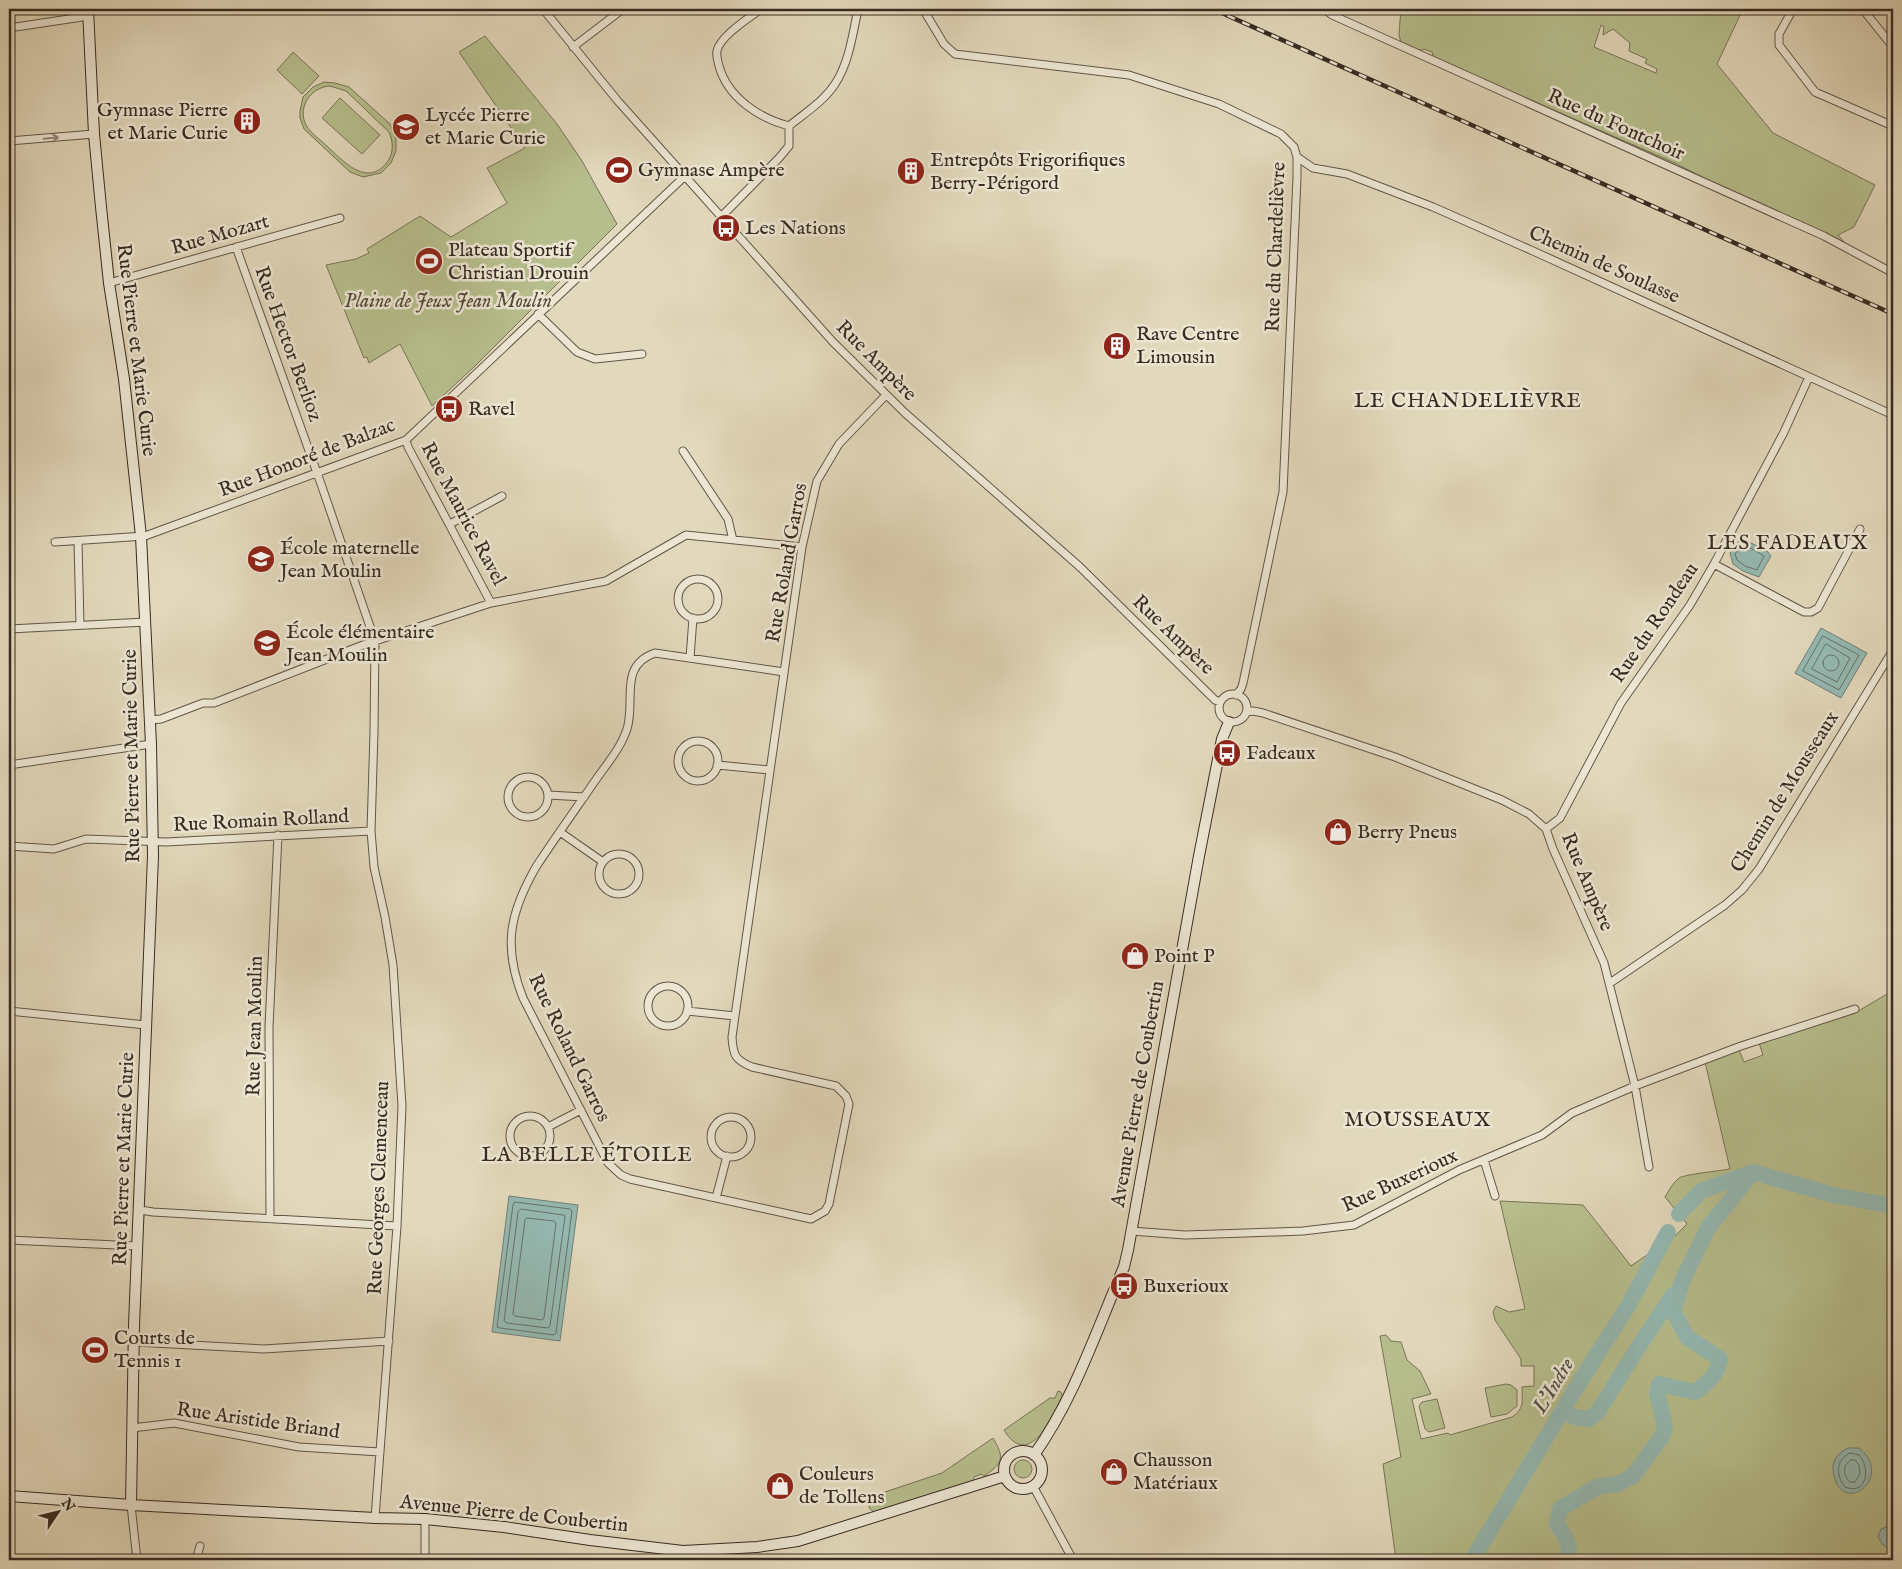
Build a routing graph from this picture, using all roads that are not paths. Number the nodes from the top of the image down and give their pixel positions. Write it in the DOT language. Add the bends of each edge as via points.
graph roads {
  1 [pos="542,9"];
  2 [pos="623,9"];
  3 [pos="761,9"];
  4 [pos="858,9"];
  5 [pos="922,9"];
  6 [pos="1324,9"];
  7 [pos="1793,9"];
  8 [pos="1864,9"];
  9 [pos="88,12"];
  10 [pos="9,28"];
  11 [pos="573,47"];
  12 [pos="1893,47"];
  13 [pos="789,126"];
  14 [pos="1893,126"];
  15 [pos="94,134"];
  16 [pos="9,141"];
  17 [pos="1297,157"];
  18 [pos="685,176"];
  19 [pos="721,217"];
  20 [pos="340,218"];
  21 [pos="236,247"];
  22 [pos="1893,273"];
  23 [pos="109,283"];
  24 [pos="538,314"];
  25 [pos="642,354"];
  26 [pos="1809,377"];
  27 [pos="886,395"];
  28 [pos="1893,415"];
  29 [pos="406,440"];
  30 [pos="683,451"];
  31 [pos="317,474"];
  32 [pos="502,496"];
  33 [pos="450,524"];
  34 [pos="1860,529"];
  35 [pos="141,536"];
  36 [pos="733,540"];
  37 [pos="78,541"];
  38 [pos="55,542"];
  39 [pos="802,547"];
  40 [pos="1714,564"];
  41 [pos="491,603"];
  42 [pos="694,618"];
  43 [pos="146,622"];
  44 [pos="80,625"];
  45 [pos="9,629"];
  46 [pos="374,641"];
  47 [pos="1893,650"];
  48 [pos="690,658"];
  49 [pos="784,672"];
  50 [pos="1236,694"];
  51 [pos="1220,702"];
  52 [pos="1247,712"];
  53 [pos="150,720"];
  54 [pos="1230,722"];
  55 [pos="151,744"];
  56 [pos="9,765"];
  57 [pos="717,765"];
  58 [pos="770,770"];
  59 [pos="548,795"];
  60 [pos="584,797"];
  61 [pos="1546,829"];
  62 [pos="371,831"];
  63 [pos="560,832"];
  64 [pos="278,835"];
  65 [pos="153,842"];
  66 [pos="9,846"];
  67 [pos="603,862"];
  68 [pos="1610,983"];
  69 [pos="1855,1009"];
  70 [pos="9,1011"];
  71 [pos="687,1011"];
  72 [pos="735,1016"];
  73 [pos="146,1025"];
  74 [pos="1635,1086"];
  75 [pos="581,1110"];
  76 [pos="548,1127"];
  77 [pos="727,1156"];
  78 [pos="1484,1160"];
  79 [pos="1649,1168"];
  80 [pos="1495,1196"];
  81 [pos="716,1198"];
  82 [pos="140,1210"];
  83 [pos="270,1218"];
  84 [pos="397,1226"];
  85 [pos="1131,1231"];
  86 [pos="9,1240"];
  87 [pos="138,1246"];
  88 [pos="388,1341"];
  89 [pos="135,1342"];
  90 [pos="132,1428"];
  91 [pos="380,1452"];
  92 [pos="1034,1455"];
  93 [pos="1005,1476"];
  94 [pos="1033,1486"];
  95 [pos="9,1496"];
  96 [pos="9,1501"];
  97 [pos="132,1504"];
  98 [pos="375,1518"];
  99 [pos="425,1519"];
  100 [pos="200,1546"];
  101 [pos="9,1553"];
  102 [pos="16,1560"];
  103 [pos="137,1560"];
  104 [pos="196,1560"];
  105 [pos="424,1560"];
  106 [pos="1073,1560"];
  1 -- 11 [label="street, Rue Ampère"];
  2 -- 11 [label="street"];
  3 -- 13 [label="street" via="722,41 717,60 723,77 745,104 756,113"];
  4 -- 13 [label="street" via="836,84"];
  5 -- 17 [label="street, Rue du Chardelièvre" via="944,44 955,54 1129,75 1219,104 1263,125 1281,134 1294,147"];
  6 -- 22 [label="street, Rue du Fontchoir" via="1332,16 1824,236"];
  7 -- 14 [label="street" via="1779,34 1779,45 1815,92"];
  8 -- 12 [label="street"];
  9 -- 10 [label="street"];
  9 -- 15 [label="street, Rue Pierre et Marie Curie"];
  11 -- 18 [label="street, Rue Ampère"];
  13 -- 19 [label="street" via="789,146"];
  16 -- 15 [label="street, one-way"];
  15 -- 23 [label="street, Rue Pierre et Marie Curie"];
  17 -- 26 [label="street, Chemin de Soulasse" via="1313,168 1347,174 1442,211"];
  17 -- 50 [label="street, Rue du Chardelièvre" via="1283,492 1243,683"];
  18 -- 19 [label="street, Rue Ampère"];
  18 -- 24 [label="street, Rue Honoré de Balzac"];
  19 -- 27 [label="street, Rue Ampère" via="833,342"];
  20 -- 21 [label="street, Rue Mozart"];
  21 -- 23 [label="street, Rue Mozart"];
  21 -- 31 [label="street, Rue Hector Berlioz"];
  23 -- 35 [label="street, Rue Pierre et Marie Curie" via="124,378"];
  24 -- 25 [label="street" via="577,352 586,356 595,359"];
  24 -- 29 [label="street, Rue Honoré de Balzac"];
  26 -- 28 [label="street, Chemin de Soulasse"];
  26 -- 40 [label="street, Rue du Rondeau" via="1784,432"];
  27 -- 39 [label="street, Rue Roland Garros" via="839,444 817,481"];
  27 -- 51 [label="street, Rue Ampère" via="1080,567"];
  29 -- 31 [label="street, Rue Honoré de Balzac"];
  29 -- 33 [label="street, Rue Maurice Ravel"];
  30 -- 36 [label="street" via="728,519"];
  31 -- 35 [label="street, Rue Honoré de Balzac"];
  31 -- 46 [label="street, Rue Hector Berlioz"];
  32 -- 33 [label="street"];
  33 -- 41 [label="street, Rue Maurice Ravel"];
  34 -- 40 [label="street" via="1818,608 1811,612 1804,612"];
  35 -- 37 [label="street, Rue Honoré de Balzac"];
  35 -- 43 [label="street, Rue Pierre et Marie Curie"];
  36 -- 39 [label="street"];
  36 -- 41 [label="street" via="686,535 606,581"];
  37 -- 38 [label="street, Rue Honoré de Balzac"];
  37 -- 44 [label="street"];
  39 -- 49 [label="street, Rue Roland Garros"];
  40 -- 61 [label="street, Rue du Rondeau" via="1690,605 1621,703 1560,818"];
  41 -- 46 [label="street"];
  42 -- 42 [label="street" via="711,614 718,603 716,590 703,579 689,581 680,591 679,604"];
  42 -- 48 [label="street"];
  43 -- 44 [label="street"];
  43 -- 53 [label="street, Rue Pierre et Marie Curie"];
  44 -- 45 [label="street"];
  46 -- 53 [label="street" via="214,703 202,703"];
  46 -- 62 [label="street, Rue Hector Berlioz"];
  47 -- 68 [label="street, Chemin de Mousseaux" via="1759,869 1742,890"];
  48 -- 49 [label="street, Rue Roland Garros"];
  48 -- 60 [label="street, Rue Roland Garros" via="655,653 636,665 632,674 626,731"];
  49 -- 58 [label="street, Rue Roland Garros"];
  50 -- 51 [label="street"];
  50 -- 52 [label="street" via="1246,703"];
  51 -- 54 [label="street" via="1221,717"];
  52 -- 54 [label="street" via="1238,722"];
  52 -- 61 [label="street, Rue Ampère" via="1263,713 1395,757 1502,800 1529,814"];
  53 -- 55 [label="street, Rue Pierre et Marie Curie"];
  54 -- 85 [label="street, Avenue Pierre de Coubertin" via="1222,739 1199,856"];
  55 -- 56 [label="street"];
  55 -- 65 [label="street, Rue Pierre et Marie Curie"];
  57 -- 57 [label="street" via="716,752 702,741 689,743 679,753 682,773 693,780 705,780"];
  57 -- 58 [label="street"];
  58 -- 72 [label="street, Rue Roland Garros"];
  59 -- 59 [label="street" via="538,780 526,777 513,784 508,796 512,810 528,817 541,812"];
  59 -- 60 [label="street"];
  60 -- 63 [label="street, Rue Roland Garros"];
  61 -- 68 [label="street, Rue Ampère"];
  62 -- 64 [label="street, Rue Romain Rolland"];
  62 -- 84 [label="street, Rue Georges Clemenceau" via="374,868 393,965 402,1106"];
  63 -- 67 [label="street"];
  63 -- 75 [label="street, Rue Roland Garros" via="524,886 516,907 510,944 523,998"];
  64 -- 65 [label="street, Rue Romain Rolland"];
  64 -- 83 [label="street, Rue Jean Moulin" via="269,1027"];
  65 -- 66 [label="street, Rue Romain Rolland" via="86,839 54,849"];
  65 -- 73 [label="street, Rue Pierre et Marie Curie"];
  67 -- 67 [label="street" via="600,880 608,891 626,893 636,885 639,872 629,856 616,854"];
  68 -- 74 [label="street, Rue Ampère"];
  69 -- 74 [label="street" via="1741,1046"];
  70 -- 73 [label="street"];
  71 -- 71 [label="street" via="686,997 672,986 659,988 649,999 652,1019 663,1025 681,1021"];
  71 -- 72 [label="street"];
  72 -- 81 [label="street, Rue Roland Garros" via="733,1051 740,1062 836,1086 846,1096 848,1104 829,1204 819,1216 811,1219"];
  73 -- 82 [label="street, Rue Pierre et Marie Curie"];
  74 -- 78 [label="street, Rue Buxerioux" via="1572,1113 1542,1135"];
  74 -- 79 [label="street, Rue Ampère"];
  75 -- 76 [label="street"];
  75 -- 81 [label="street, Rue Roland Garros" via="608,1163 621,1175"];
  76 -- 76 [label="street" via="533,1116 521,1118 511,1129 511,1142 519,1153 537,1155 549,1141"];
  77 -- 77 [label="street" via="738,1156 751,1141 749,1128 736,1117 722,1119 713,1130 712,1143 716,1150"];
  77 -- 81 [label="street"];
  78 -- 80 [label="street"];
  78 -- 85 [label="street, Rue Buxerioux" via="1354,1225 1246,1234 1185,1235"];
  82 -- 83 [label="street"];
  82 -- 87 [label="street, Rue Pierre et Marie Curie"];
  83 -- 84 [label="street"];
  84 -- 88 [label="street, Rue Georges Clemenceau"];
  85 -- 92 [label="street, Avenue Pierre de Coubertin" via="1124,1267 1080,1375 1057,1422"];
  86 -- 87 [label="street"];
  87 -- 89 [label="street, Rue Pierre et Marie Curie"];
  88 -- 89 [label="street" via="264,1349"];
  88 -- 91 [label="street, Rue Georges Clemenceau"];
  89 -- 90 [label="street, Rue Pierre et Marie Curie"];
  90 -- 91 [label="street, Rue Aristide Briand" via="174,1422 299,1447"];
  90 -- 97 [label="street, Rue Pierre et Marie Curie"];
  91 -- 98 [label="street, Rue Georges Clemenceau"];
  92 -- 93 [label="street" via="1023,1452 1012,1455 1005,1464"];
  92 -- 94 [label="street" via="1042,1471"];
  93 -- 94 [label="street" via="1017,1488"];
  93 -- 99 [label="street, Avenue Pierre de Coubertin" via="807,1539 756,1547 683,1551"];
  94 -- 106 [label="street"];
  95 -- 96 [label="street"];
  95 -- 97 [label="street, Avenue Pierre de Coubertin"];
  97 -- 98 [label="street, Avenue Pierre de Coubertin"];
  97 -- 103 [label="street"];
  98 -- 99 [label="street, Avenue Pierre de Coubertin"];
  99 -- 105 [label="street"];
  100 -- 104 [label="street"];
  101 -- 102 [label="street"];
}
